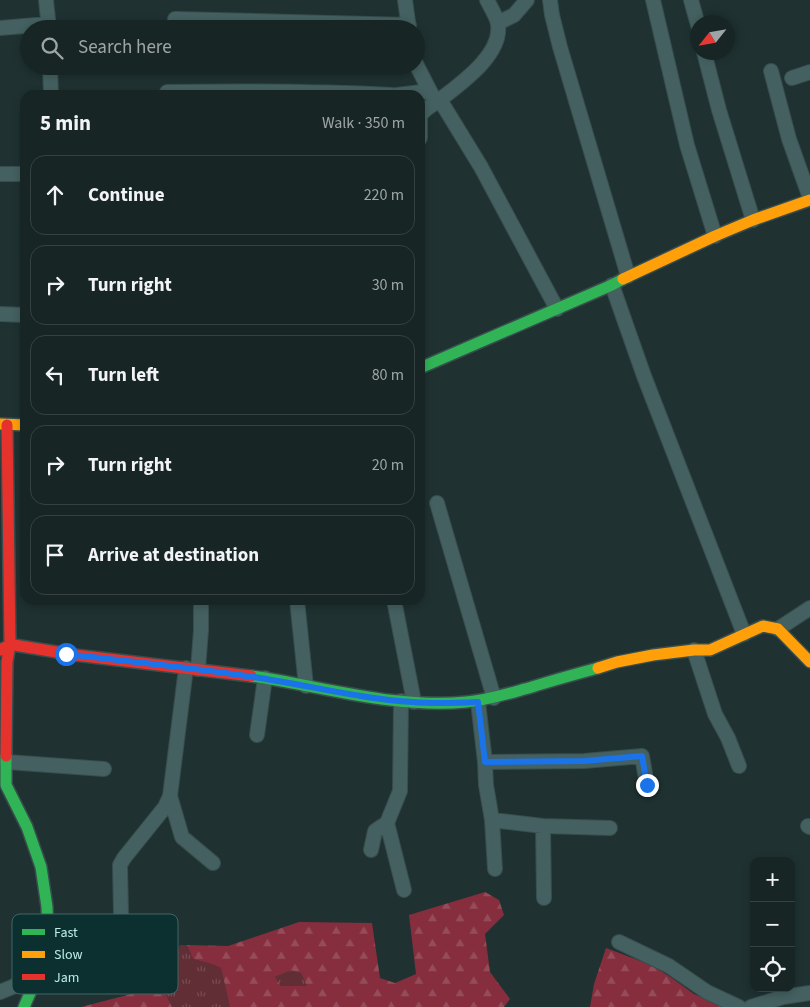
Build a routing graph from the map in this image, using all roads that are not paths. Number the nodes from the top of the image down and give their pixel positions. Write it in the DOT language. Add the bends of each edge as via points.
graph roads {
  1 [pos="46,0"];
  2 [pos="405,0"];
  3 [pos="487,0"];
  4 [pos="527,0"];
  5 [pos="550,0"];
  6 [pos="653,0"];
  7 [pos="691,0"];
  8 [pos="695,15"];
  9 [pos="175,19"];
  10 [pos="48,20"];
  11 [pos="204,20"];
  12 [pos="408,20"];
  13 [pos="498,23"];
  14 [pos="20,27"];
  15 [pos="0,28"];
  16 [pos="706,60"];
  17 [pos="771,71"];
  18 [pos="810,72"];
  19 [pos="50,75"];
  20 [pos="422,75"];
  21 [pos="792,78"];
  22 [pos="51,90"];
  23 [pos="425,97"];
  24 [pos="435,98"];
  25 [pos="425,108"];
  26 [pos="0,174"];
  27 [pos="20,174"];
  28 [pos="810,199"];
  29 [pos="753,220"];
  30 [pos="715,236"];
  31 [pos="628,276"];
  32 [pos="612,285"];
  33 [pos="557,309"];
  34 [pos="0,314"];
  35 [pos="20,315"];
  36 [pos="425,366"];
  37 [pos="3,425"];
  38 [pos="20,425"];
  39 [pos="437,503"];
  40 [pos="201,605"];
  41 [pos="297,605"];
  42 [pos="395,605"];
  43 [pos="810,608"];
  44 [pos="778,628"];
  45 [pos="744,634"];
  46 [pos="5,647"];
  47 [pos="694,650"];
  48 [pos="810,662"];
  49 [pos="192,668"];
  50 [pos="265,678"];
  51 [pos="306,686"];
  52 [pos="494,698"];
  53 [pos="407,702"];
  54 [pos="478,702"];
  55 [pos="257,735"];
  56 [pos="7,762"];
  57 [pos="485,762"];
  58 [pos="739,766"];
  59 [pos="104,769"];
  60 [pos="647,785"];
  61 [pos="3,786"];
  62 [pos="170,796"];
  63 [pos="492,820"];
  64 [pos="388,823"];
  65 [pos="543,826"];
  66 [pos="610,828"];
  67 [pos="371,850"];
  68 [pos="213,863"];
  69 [pos="495,869"];
  70 [pos="404,890"];
  71 [pos="544,898"];
  72 [pos="47,914"];
  73 [pos="121,914"];
  74 [pos="619,942"];
  75 [pos="12,987"];
  76 [pos="0,992"];
  77 [pos="810,993"];
  78 [pos="29,994"];
  79 [pos="24,1007"];
  80 [pos="739,1007"];
  81 [pos="751,1007"];
  1 -- 10 [label="street"];
  2 -- 12 [label="street"];
  3 -- 13 [label="street"];
  4 -- 13 [label="street" via="514,15"];
  5 -- 31 [label="street" via="560,47"];
  6 -- 30 [label="street" via="687,144"];
  7 -- 8 [label="street"];
  9 -- 11 [label="street"];
  13 -- 24 [label="street" via="498,33 486,60"];
  14 -- 15 [label="street"];
  16 -- 29 [label="street"];
  17 -- 28 [label="street" via="789,139"];
  18 -- 21 [label="street"];
  19 -- 22 [label="street"];
  20 -- 24 [label="street"];
  23 -- 24 [label="street"];
  24 -- 25 [label="street"];
  24 -- 33 [label="street" via="481,167"];
  26 -- 27 [label="street"];
  28 -- 29 [label="street"];
  29 -- 30 [label="street"];
  30 -- 31 [label="street"];
  31 -- 32 [label="street"];
  32 -- 33 [label="street"];
  32 -- 45 [label="street"];
  33 -- 36 [label="street"];
  34 -- 35 [label="street"];
  37 -- 38 [label="street"];
  37 -- 46 [label="street"];
  39 -- 52 [label="street"];
  40 -- 49 [label="street" via="201,630"];
  41 -- 51 [label="street"];
  42 -- 53 [label="street"];
  43 -- 44 [label="street"];
  44 -- 45 [label="street" via="763,626"];
  44 -- 48 [label="street"];
  45 -- 47 [label="street" via="710,650"];
  46 -- 49 [label="street"];
  46 -- 56 [label="street"];
  47 -- 52 [label="street" via="617,662"];
  47 -- 58 [label="street" via="715,714"];
  49 -- 50 [label="street"];
  49 -- 62 [label="street"];
  50 -- 51 [label="street"];
  50 -- 55 [label="street"];
  51 -- 53 [label="street"];
  52 -- 54 [label="street"];
  53 -- 54 [label="street"];
  53 -- 64 [label="street" via="400,791"];
  54 -- 57 [label="street"];
  56 -- 59 [label="street"];
  56 -- 61 [label="street"];
  57 -- 60 [label="street" via="584,761 642,756"];
  57 -- 63 [label="street"];
  61 -- 72 [label="street" via="27,827 41,867"];
  62 -- 68 [label="street" via="182,837"];
  62 -- 73 [label="street" via="120,865"];
  63 -- 65 [label="street"];
  63 -- 69 [label="street"];
  64 -- 67 [label="street" via="375,831"];
  64 -- 70 [label="street"];
  65 -- 66 [label="street"];
  65 -- 71 [label="street"];
  74 -- 80 [label="street" via="669,966 707,992"];
  75 -- 76 [label="street"];
  77 -- 81 [label="street" via="778,998"];
  78 -- 79 [label="street"];
}
